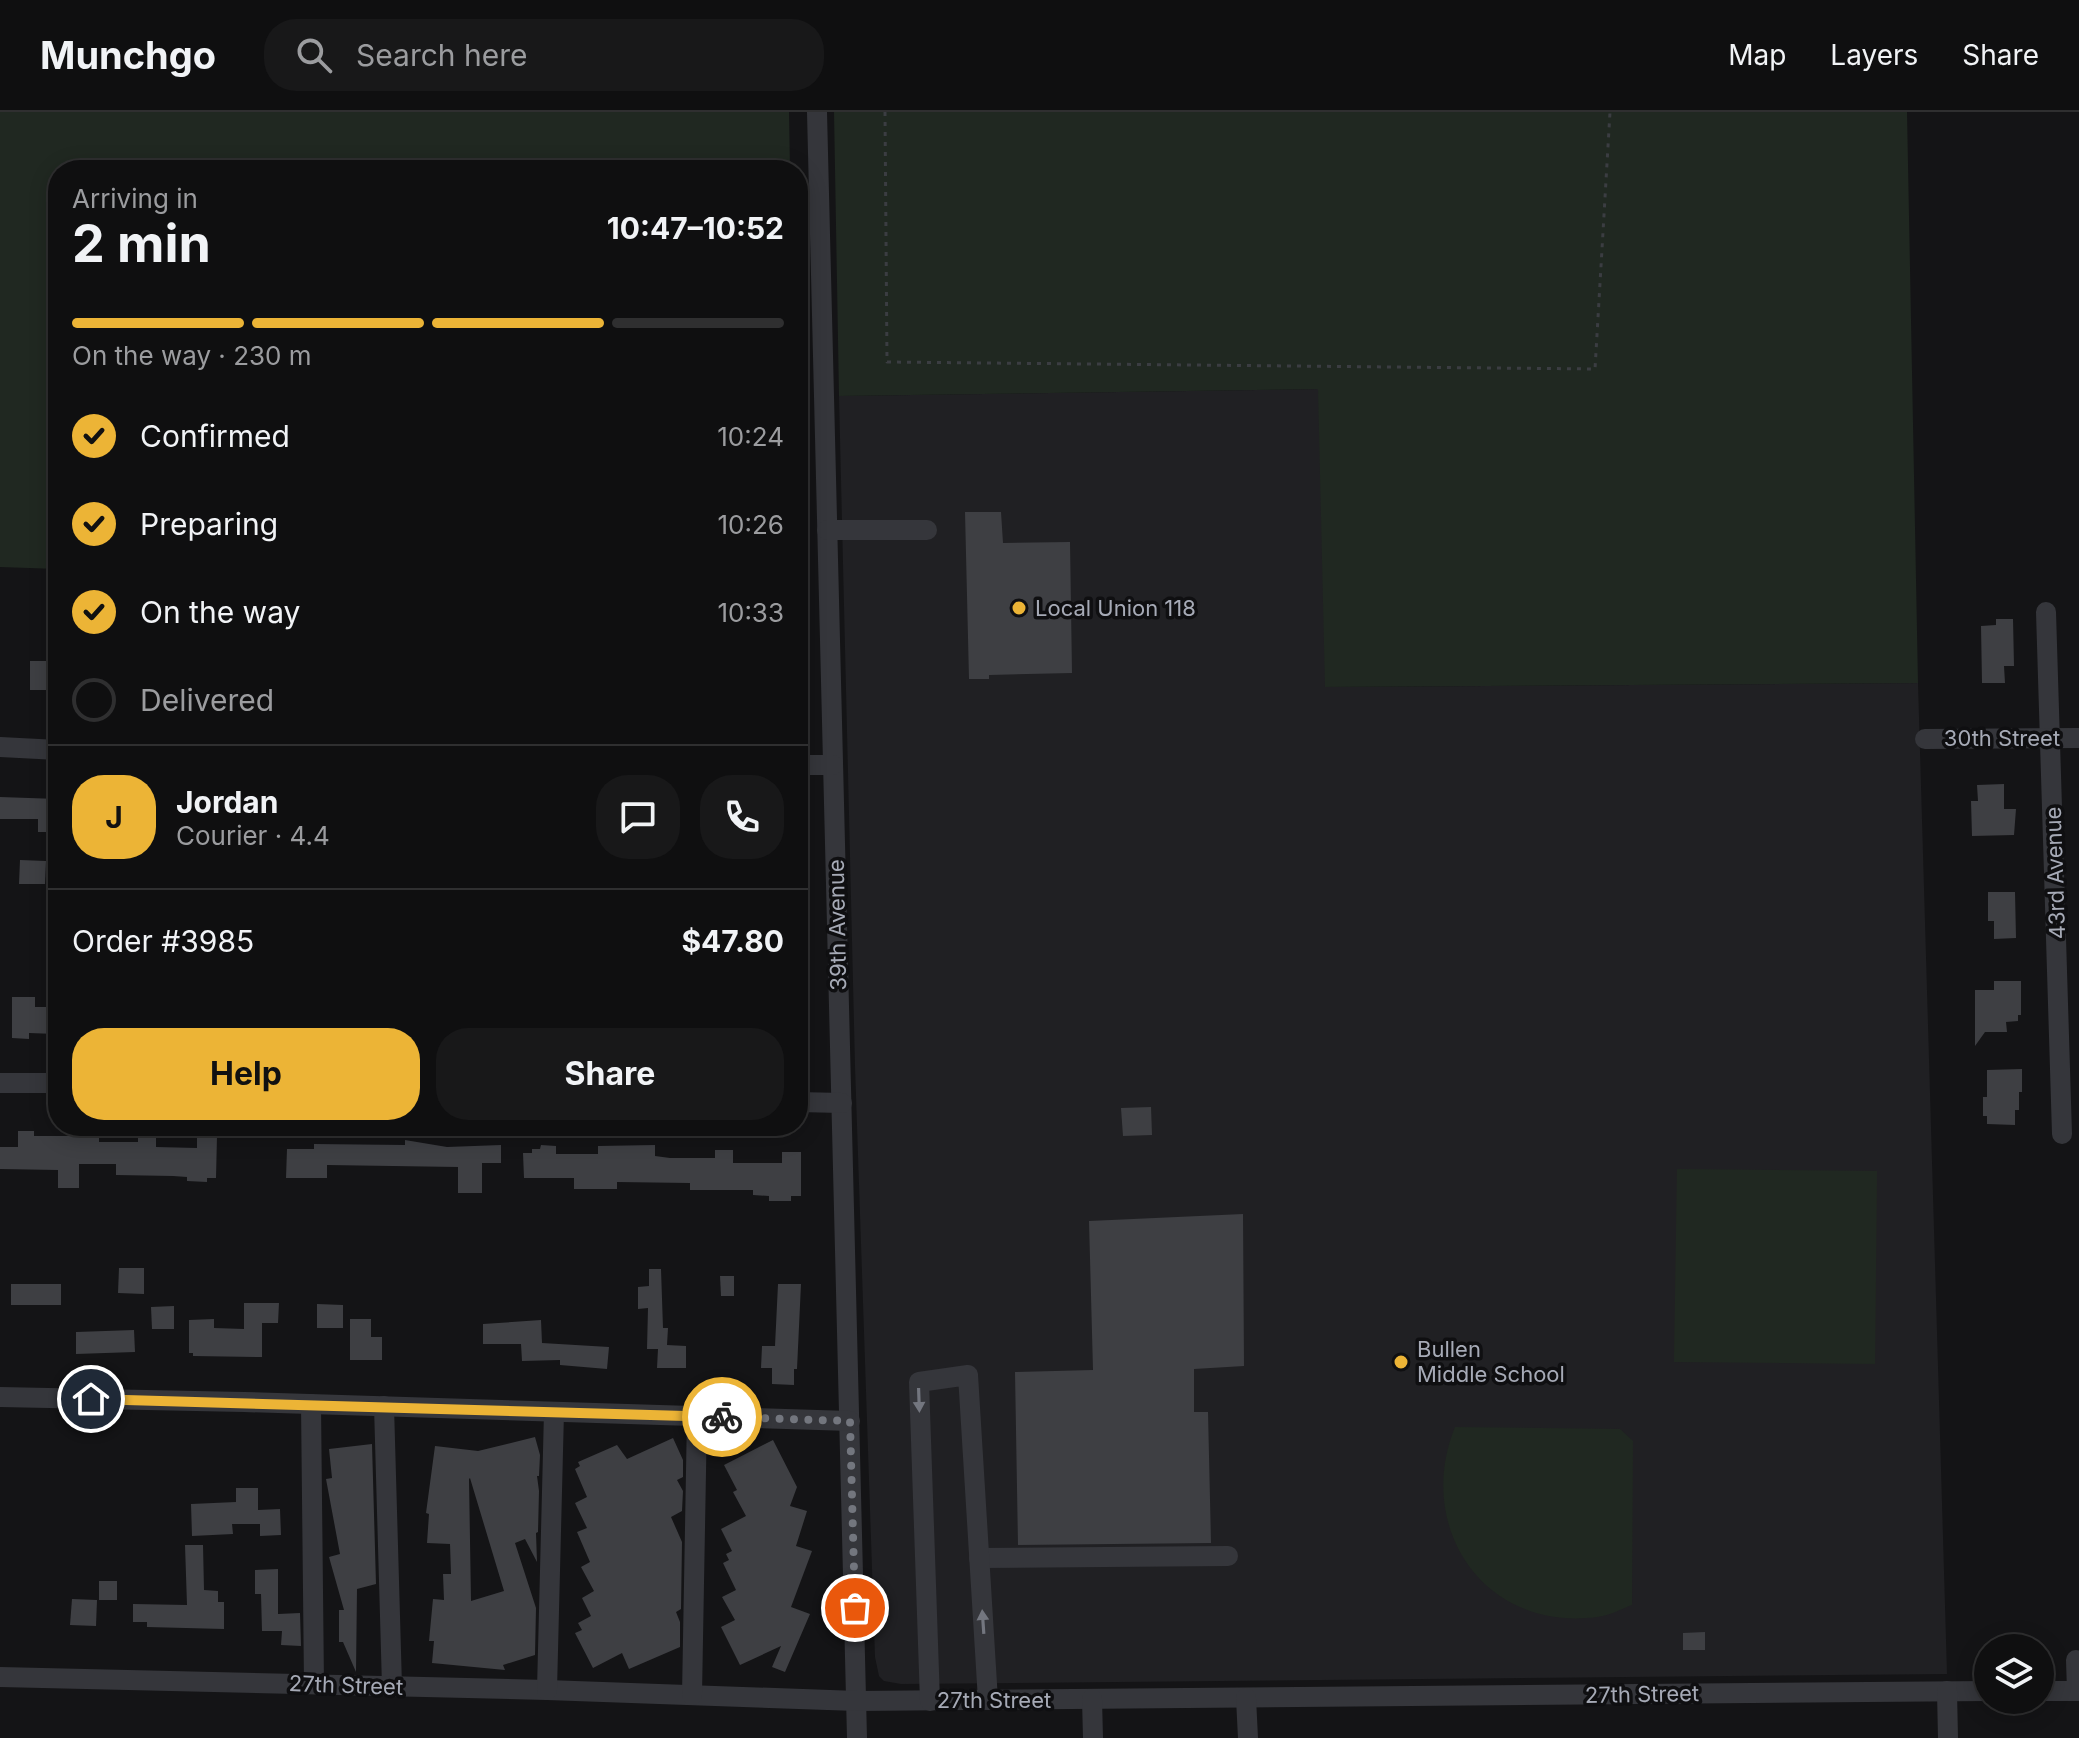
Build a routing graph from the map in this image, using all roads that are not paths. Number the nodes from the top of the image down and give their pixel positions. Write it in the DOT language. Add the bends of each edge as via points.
graph roads {
  1 [pos="817,112"];
  2 [pos="827,530"];
  3 [pos="927,530"];
  4 [pos="2046,612"];
  5 [pos="2051,738"];
  6 [pos="2079,738"];
  7 [pos="1925,739"];
  8 [pos="0,747"];
  9 [pos="48,749"];
  10 [pos="808,765"];
  11 [pos="833,765"];
  12 [pos="2070,1014"];
  13 [pos="0,1083"];
  14 [pos="48,1083"];
  15 [pos="808,1102"];
  16 [pos="842,1103"];
  17 [pos="2062,1134"];
  18 [pos="0,1397"];
  19 [pos="311,1404"];
  20 [pos="384,1406"];
  21 [pos="554,1412"];
  22 [pos="697,1416"];
  23 [pos="850,1421"];
  24 [pos="1228,1556"];
  25 [pos="979,1558"];
  26 [pos="2076,1660"];
  27 [pos="0,1677"];
  28 [pos="314,1684"];
  29 [pos="392,1686"];
  30 [pos="547,1690"];
  31 [pos="1947,1691"];
  32 [pos="1974,1691"];
  33 [pos="2054,1691"];
  34 [pos="2078,1691"];
  35 [pos="692,1695"];
  36 [pos="1246,1698"];
  37 [pos="1092,1699"];
  38 [pos="988,1700"];
  39 [pos="857,1701"];
  40 [pos="930,1701"];
  41 [pos="857,1738"];
  42 [pos="1093,1738"];
  43 [pos="1248,1738"];
  44 [pos="1948,1738"];
  1 -- 2 [label="street, 39th Avenue"];
  2 -- 3 [label="street"];
  2 -- 11 [label="street, 39th Avenue"];
  4 -- 5 [label="street, 43rd Avenue"];
  5 -- 6 [label="street, 30th Street"];
  5 -- 7 [label="street, 30th Street"];
  5 -- 12 [label="street, 43rd Avenue"];
  8 -- 9 [label="street"];
  10 -- 11 [label="street"];
  11 -- 16 [label="street, 39th Avenue"];
  12 -- 17 [label="street, 43rd Avenue"];
  13 -- 14 [label="street"];
  15 -- 16 [label="street"];
  16 -- 23 [label="street, 39th Avenue"];
  18 -- 19 [label="street"];
  19 -- 20 [label="street"];
  19 -- 28 [label="street"];
  20 -- 21 [label="street"];
  20 -- 29 [label="street"];
  21 -- 22 [label="street"];
  21 -- 30 [label="street"];
  22 -- 23 [label="street"];
  22 -- 35 [label="street"];
  23 -- 39 [label="street, 39th Avenue"];
  24 -- 25 [label="street"];
  38 -- 25 [label="street, one-way"];
  25 -- 40 [label="street, one-way" via="968,1375 919,1382"];
  26 -- 34 [label="street"];
  27 -- 28 [label="street, 27th Street"];
  28 -- 29 [label="street, 27th Street"];
  29 -- 30 [label="street, 27th Street"];
  30 -- 35 [label="street, 27th Street"];
  31 -- 32 [label="street, 27th Street"];
  31 -- 36 [label="street, 27th Street"];
  31 -- 44 [label="street"];
  33 -- 34 [label="street"];
  35 -- 39 [label="street, 27th Street"];
  36 -- 37 [label="street, 27th Street"];
  36 -- 43 [label="street"];
  37 -- 38 [label="street, 27th Street"];
  37 -- 42 [label="street"];
  38 -- 40 [label="street, 27th Street"];
  39 -- 40 [label="street, 27th Street"];
  39 -- 41 [label="street, 39th Avenue"];
}
